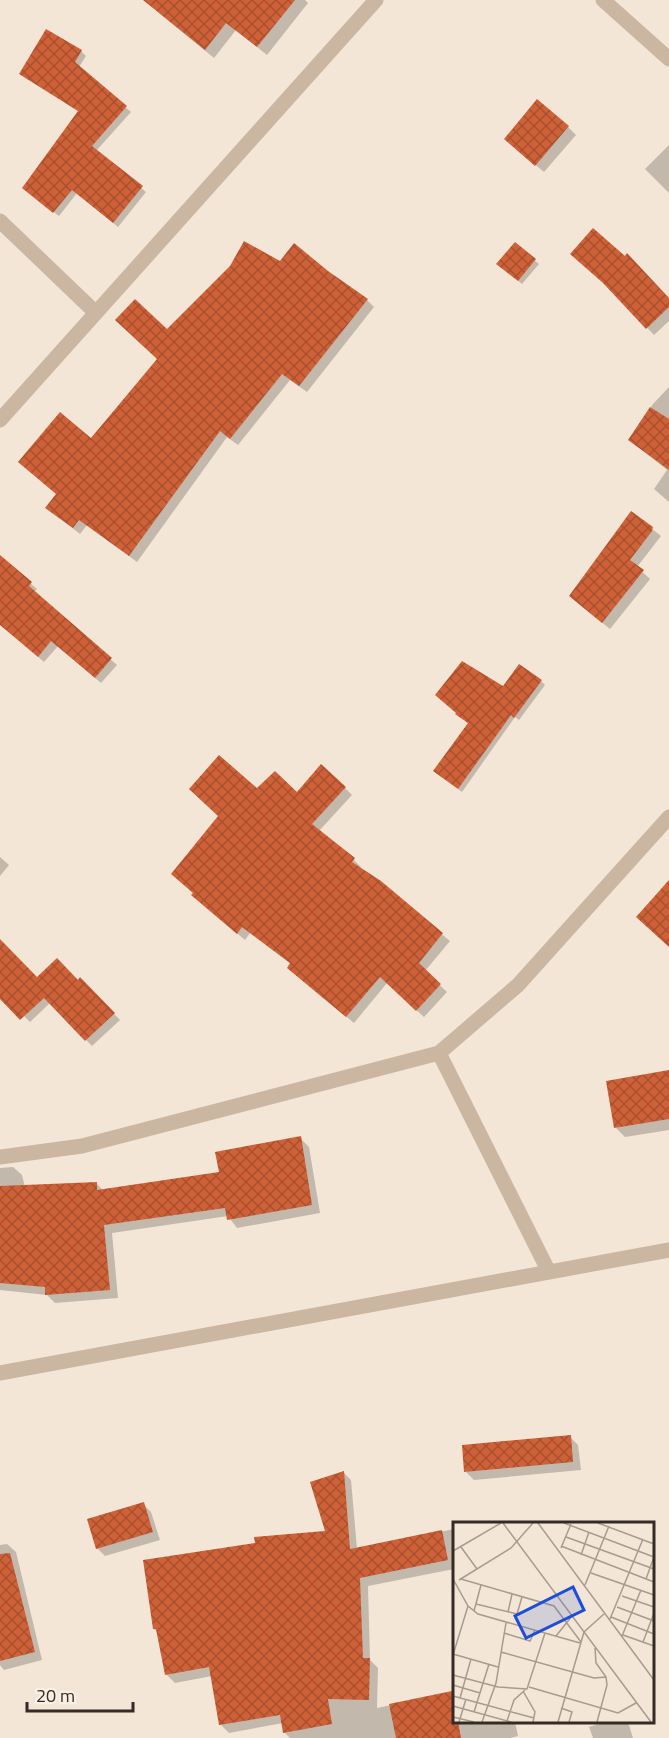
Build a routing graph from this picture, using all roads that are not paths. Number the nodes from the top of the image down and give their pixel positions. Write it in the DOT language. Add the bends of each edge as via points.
graph roads {
  1 [pos="376,0"];
  2 [pos="603,0"];
  3 [pos="669,59"];
  4 [pos="0,221"];
  5 [pos="96,313"];
  6 [pos="0,420"];
  7 [pos="669,817"];
  8 [pos="439,1053"];
  9 [pos="0,1157"];
  10 [pos="669,1250"];
  11 [pos="549,1272"];
  12 [pos="0,1372"];
  1 -- 5 [label="street"];
  2 -- 3 [label="street"];
  4 -- 5 [label="street"];
  5 -- 6 [label="street"];
  7 -- 8 [label="street" via="518,985"];
  8 -- 9 [label="street" via="82,1146"];
  8 -- 11 [label="street"];
  10 -- 11 [label="street"];
  11 -- 12 [label="street"];
}
